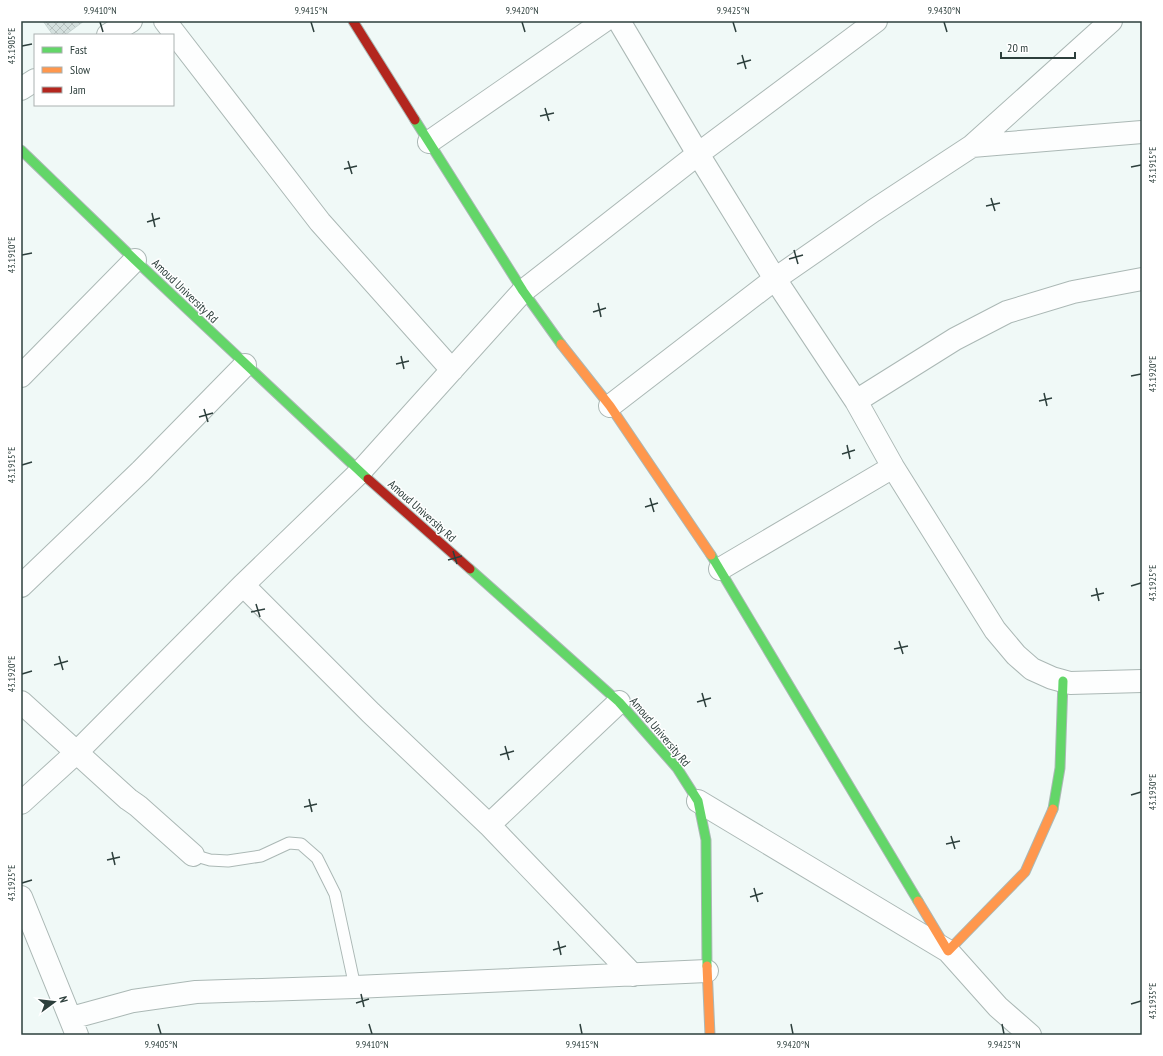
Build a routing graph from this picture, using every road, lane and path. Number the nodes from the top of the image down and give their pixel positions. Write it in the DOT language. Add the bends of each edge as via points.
graph roads {
  1 [pos="131,21"];
  2 [pos="165,21"];
  3 [pos="353,21"];
  4 [pos="604,21"];
  5 [pos="619,21"];
  6 [pos="876,21"];
  7 [pos="1111,21"];
  8 [pos="110,34"];
  9 [pos="34,81"];
  10 [pos="21,89"];
  11 [pos="1142,132"];
  12 [pos="429,142"];
  13 [pos="972,146"];
  14 [pos="21,150"];
  15 [pos="698,154"];
  16 [pos="135,260"];
  17 [pos="775,279"];
  18 [pos="1142,279"];
  19 [pos="523,291"];
  20 [pos="245,364"];
  21 [pos="452,370"];
  22 [pos="21,376"];
  23 [pos="856,401"];
  24 [pos="610,406"];
  25 [pos="893,467"];
  26 [pos="360,472"];
  27 [pos="720,569"];
  28 [pos="243,585"];
  29 [pos="21,586"];
  30 [pos="1063,681"];
  31 [pos="1142,681"];
  32 [pos="21,702"];
  33 [pos="619,702"];
  34 [pos="77,752"];
  35 [pos="698,800"];
  36 [pos="21,803"];
  37 [pos="489,825"];
  38 [pos="193,855"];
  39 [pos="21,897"];
  40 [pos="948,952"];
  41 [pos="707,971"];
  42 [pos="633,975"];
  43 [pos="355,987"];
  44 [pos="74,1026"];
  45 [pos="710,1035"];
  46 [pos="1030,1035"];
  1 -- 8 [label="street"];
  2 -- 21 [label="street" via="320,222"];
  3 -- 12 [label="street"];
  4 -- 12 [label="street"];
  5 -- 15 [label="street"];
  6 -- 15 [label="street"];
  7 -- 13 [label="street"];
  9 -- 10 [label="street"];
  11 -- 13 [label="street"];
  12 -- 19 [label="street"];
  13 -- 17 [label="street"];
  14 -- 16 [label="street, Amoud University Rd"];
  15 -- 17 [label="street"];
  15 -- 19 [label="street"];
  16 -- 20 [label="street, Amoud University Rd"];
  16 -- 22 [label="street"];
  17 -- 23 [label="street"];
  17 -- 24 [label="street"];
  18 -- 23 [label="street" via="1073,292 1007,312 955,339"];
  19 -- 21 [label="street"];
  19 -- 24 [label="street" via="568,354"];
  20 -- 26 [label="street, Amoud University Rd"];
  20 -- 29 [label="street" via="141,471"];
  21 -- 26 [label="street"];
  23 -- 25 [label="street"];
  24 -- 27 [label="street"];
  25 -- 27 [label="street"];
  25 -- 30 [label="street" via="995,630 1032,669"];
  26 -- 28 [label="street"];
  26 -- 33 [label="street, Amoud University Rd"];
  27 -- 40 [label="street"];
  28 -- 34 [label="street"];
  28 -- 37 [label="street" via="371,713"];
  30 -- 31 [label="street"];
  30 -- 40 [label="street" via="1060,768 1053,809 1025,872"];
  32 -- 34 [label="street"];
  33 -- 35 [label="street, Amoud University Rd" via="677,768"];
  33 -- 37 [label="street"];
  34 -- 36 [label="street"];
  34 -- 38 [label="street"];
  35 -- 40 [label="street"];
  35 -- 41 [label="street, Amoud University Rd" via="706,840"];
  37 -- 42 [label="street"];
  38 -- 43 [label="lane" via="228,862 261,856 289,843 301,844 317,858 335,894"];
  39 -- 44 [label="street"];
  40 -- 46 [label="street" via="998,1007"];
  41 -- 42 [label="street"];
  41 -- 45 [label="street, Amoud University Rd"];
  42 -- 43 [label="street"];
  43 -- 44 [label="street" via="196,992 133,1001"];
}
